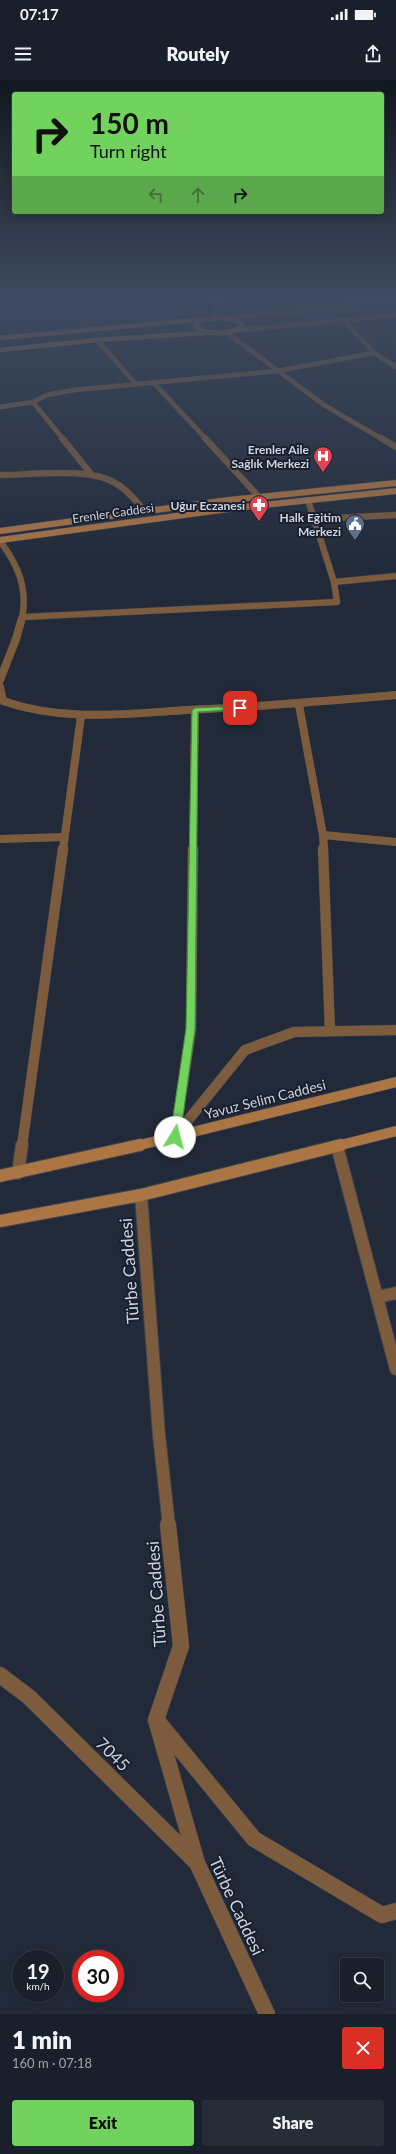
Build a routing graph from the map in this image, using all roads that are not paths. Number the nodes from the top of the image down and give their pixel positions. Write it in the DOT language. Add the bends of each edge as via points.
graph roads {
  1 [pos="82,389"];
  2 [pos="161,389"];
  3 [pos="302,389"];
  4 [pos="33,402"];
  5 [pos="0,407"];
  6 [pos="396,447"];
  7 [pos="91,474"];
  8 [pos="0,475"];
  9 [pos="396,483"];
  10 [pos="396,491"];
  11 [pos="259,497"];
  12 [pos="308,500"];
  13 [pos="144,510"];
  14 [pos="396,515"];
  15 [pos="315,519"];
  16 [pos="0,531"];
  17 [pos="0,540"];
  18 [pos="396,576"];
  19 [pos="334,582"];
  20 [pos="23,617"];
  21 [pos="0,680"];
  22 [pos="0,687"];
  23 [pos="396,695"];
  24 [pos="2,701"];
  25 [pos="299,705"];
  26 [pos="195,710"];
  27 [pos="81,716"];
  28 [pos="323,835"];
  29 [pos="64,837"];
  30 [pos="0,839"];
  31 [pos="396,842"];
  32 [pos="396,1030"];
  33 [pos="330,1031"];
  34 [pos="396,1082"];
  35 [pos="396,1131"];
  36 [pos="175,1137"];
  37 [pos="337,1146"];
  38 [pos="18,1173"];
  39 [pos="0,1176"];
  40 [pos="141,1195"];
  41 [pos="0,1221"];
  42 [pos="396,1293"];
  43 [pos="377,1297"];
  44 [pos="396,1369"];
  45 [pos="0,1675"];
  46 [pos="156,1720"];
  47 [pos="197,1863"];
  48 [pos="396,1911"];
  49 [pos="267,2014"];
  1 -- 4 [label="street" via="47,395"];
  2 -- 11 [label="street"];
  3 -- 6 [label="street"];
  4 -- 5 [label="street"];
  4 -- 7 [label="street"];
  7 -- 8 [label="street"];
  7 -- 13 [label="street" via="121,484"];
  9 -- 11 [label="main road, Erenler Caddesi"];
  10 -- 12 [label="main road, Erenler Caddesi"];
  11 -- 13 [label="main road, Erenler Caddesi"];
  12 -- 15 [label="street"];
  12 -- 17 [label="main road, Erenler Caddesi" via="127,521"];
  13 -- 16 [label="main road, Erenler Caddesi"];
  14 -- 15 [label="street"];
  15 -- 19 [label="street"];
  17 -- 20 [label="street" via="17,568 24,591"];
  18 -- 19 [label="street"];
  19 -- 20 [label="street" via="337,602"];
  20 -- 21 [label="street"];
  22 -- 24 [label="street"];
  23 -- 25 [label="street"];
  24 -- 27 [label="street" via="22,709"];
  25 -- 26 [label="street"];
  25 -- 28 [label="street"];
  26 -- 27 [label="street"];
  26 -- 36 [label="street" via="191,1029"];
  27 -- 29 [label="street"];
  28 -- 31 [label="street"];
  28 -- 33 [label="street"];
  29 -- 30 [label="street"];
  29 -- 38 [label="street"];
  32 -- 33 [label="street"];
  33 -- 36 [label="street" via="294,1032 245,1050"];
  34 -- 36 [label="main road, Yavuz Selim Caddesi"];
  35 -- 37 [label="main road"];
  36 -- 38 [label="main road, Yavuz Selim Caddesi"];
  37 -- 40 [label="main road"];
  37 -- 43 [label="street"];
  38 -- 39 [label="main road, Yavuz Selim Caddesi"];
  40 -- 41 [label="main road"];
  40 -- 46 [label="street, Türbe Caddesi" via="159,1435 181,1646"];
  42 -- 43 [label="street"];
  43 -- 44 [label="street"];
  45 -- 47 [label="street, 7045" via="29,1697"];
  46 -- 47 [label="street, Türbe Caddesi"];
  46 -- 48 [label="street" via="254,1839 382,1915"];
  47 -- 49 [label="street, Türbe Caddesi"];
}
